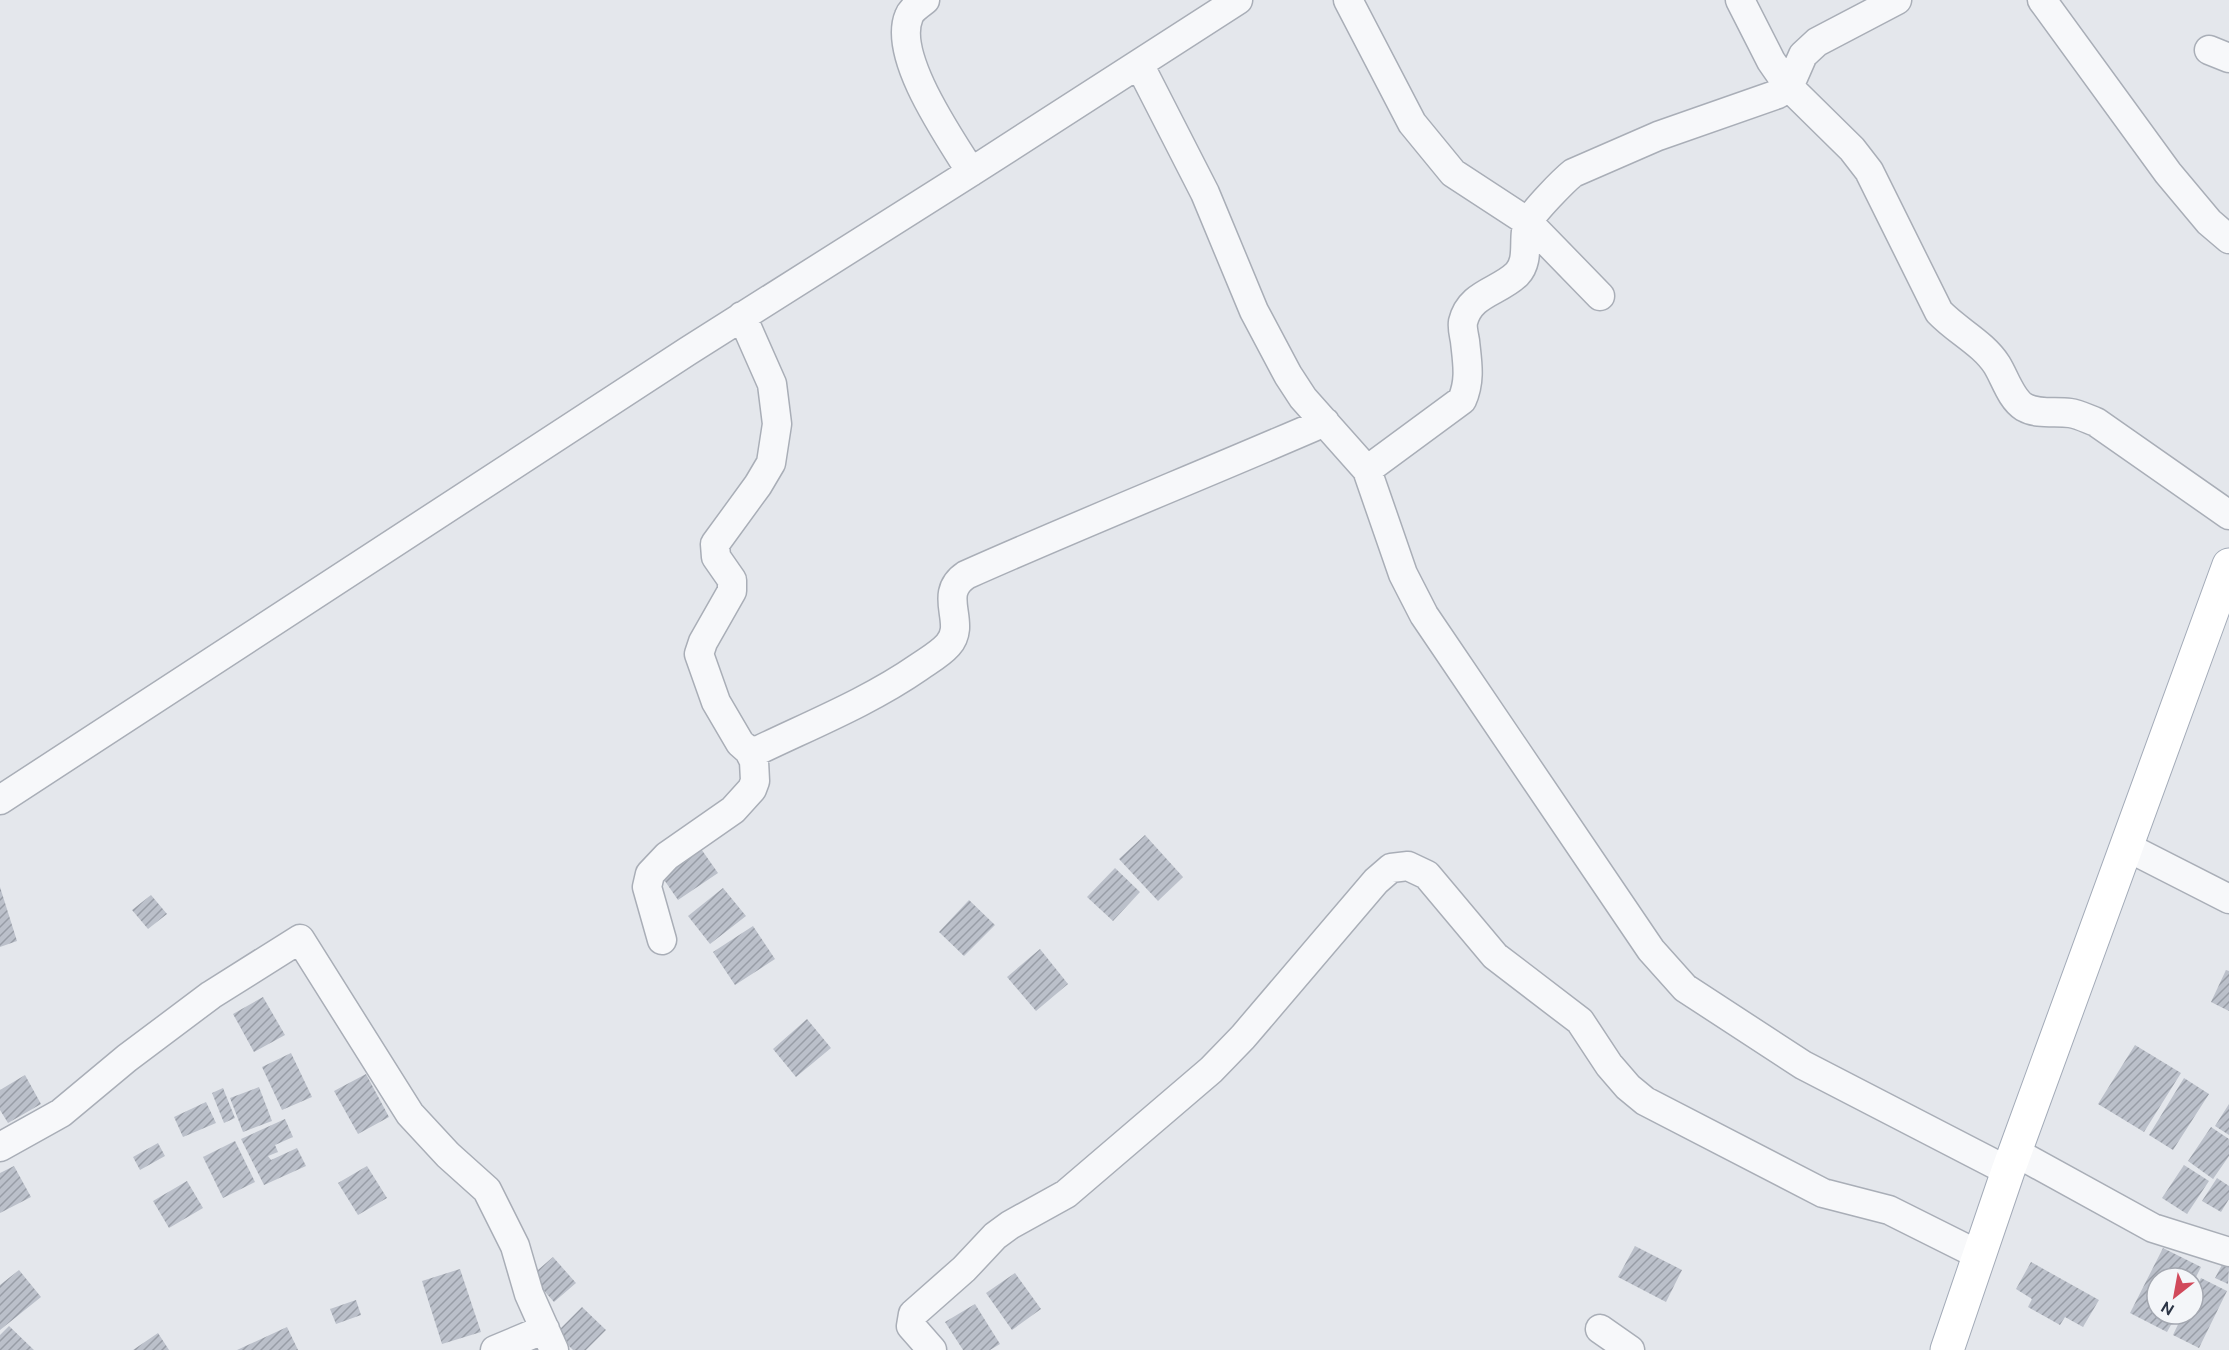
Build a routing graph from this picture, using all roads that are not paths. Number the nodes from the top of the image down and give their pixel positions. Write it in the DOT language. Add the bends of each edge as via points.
graph roads {
  1 [pos="925,0"];
  2 [pos="1238,0"];
  3 [pos="1348,0"];
  4 [pos="1740,0"];
  5 [pos="1897,0"];
  6 [pos="2046,1"];
  7 [pos="1139,64"];
  8 [pos="1789,87"];
  9 [pos="971,172"];
  10 [pos="1528,222"];
  11 [pos="2229,239"];
  12 [pos="1600,296"];
  13 [pos="742,316"];
  14 [pos="1324,422"];
  15 [pos="1367,470"];
  16 [pos="2229,515"];
  17 [pos="2229,566"];
  18 [pos="749,751"];
  19 [pos="0,800"];
  20 [pos="2127,847"];
  21 [pos="2229,899"];
  22 [pos="662,940"];
  23 [pos="0,1147"];
  24 [pos="2012,1162"];
  25 [pos="2229,1252"];
  26 [pos="1979,1256"];
  27 [pos="1600,1329"];
  28 [pos="550,1339"];
  29 [pos="495,1350"];
  30 [pos="932,1350"];
  31 [pos="1630,1350"];
  32 [pos="1947,1350"];
  1 -- 9 [label="street" via="909,13 905,28 907,46 917,78"];
  2 -- 7 [label="street"];
  3 -- 10 [label="street" via="1412,123 1441,160 1453,173"];
  4 -- 8 [label="street"];
  5 -- 8 [label="street" via="1817,42 1803,55"];
  6 -- 11 [label="street" via="2168,173 2209,222"];
  7 -- 9 [label="street"];
  7 -- 14 [label="street" via="1205,193 1254,311 1303,398"];
  8 -- 10 [label="street" via="1573,173"];
  8 -- 16 [label="street" via="1869,171 1940,312 1986,351 2016,400 2033,411 2072,413 2096,422"];
  9 -- 13 [label="street"];
  10 -- 12 [label="street"];
  10 -- 15 [label="street" via="1524,262 1516,274 1476,299 1463,324 1469,376 1462,400"];
  13 -- 18 [label="street" via="772,384 777,424 771,463 715,544 716,557 732,580 732,591 699,654 716,702"];
  13 -- 19 [label="street"];
  14 -- 15 [label="street"];
  14 -- 18 [label="street" via="966,575 952,590 955,636 948,646 893,685 759,750"];
  15 -- 24 [label="street" via="1402,574 1424,615 1651,950 1685,988 1803,1065"];
  17 -- 20 [label="main road"];
  18 -- 22 [label="street" via="755,771 752,789 733,810 667,856 650,874 647,888"];
  20 -- 21 [label="street"];
  20 -- 24 [label="main road"];
  23 -- 28 [label="street" via="61,1113 211,995 300,939 410,1114 486,1190 515,1246 529,1294"];
  24 -- 25 [label="street" via="2153,1228"];
  24 -- 26 [label="main road"];
  26 -- 30 [label="street" via="1889,1210 1823,1193 1645,1101 1609,1065 1580,1021 1496,956 1427,875 1408,866 1391,868 1376,881 1244,1037 1211,1070 1066,1194 995,1236 913,1314 911,1326"];
  26 -- 32 [label="main road"];
  27 -- 31 [label="street"];
  28 -- 29 [label="street"];
}
